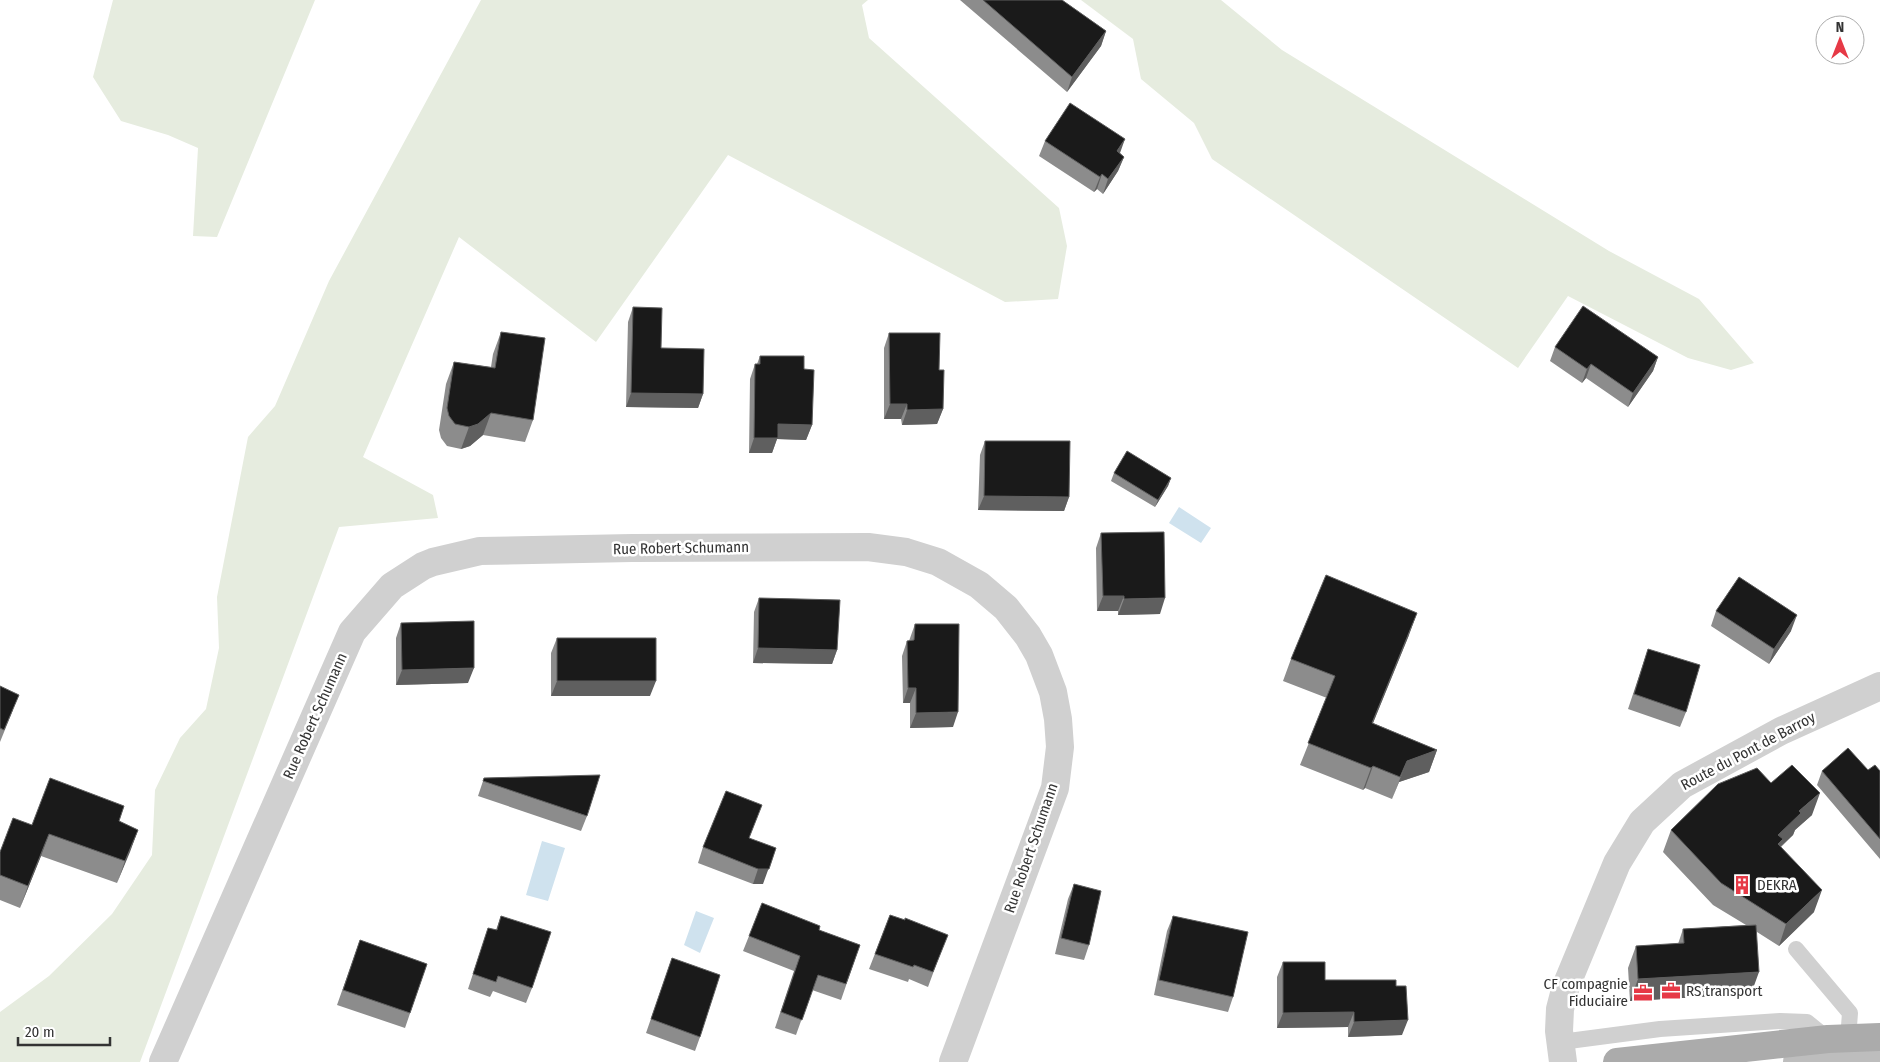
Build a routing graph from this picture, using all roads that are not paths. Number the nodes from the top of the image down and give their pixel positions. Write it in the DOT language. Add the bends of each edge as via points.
graph roads {
  1 [pos="1880,686"];
  2 [pos="1796,949"];
  3 [pos="1880,1037"];
  4 [pos="1838,1039"];
  5 [pos="1880,1049"];
  6 [pos="1562,1052"];
  7 [pos="163,1062"];
  8 [pos="953,1062"];
  9 [pos="1617,1062"];
  10 [pos="1797,1062"];
  1 -- 6 [label="street, Route du Pont de Barroy" via="1781,731 1682,784 1642,822 1617,863 1566,986 1560,1009"];
  2 -- 4 [label="lane" via="1850,1014"];
  3 -- 4 [label="main road"];
  4 -- 6 [label="lane" via="1807,1022 1780,1021 1660,1029"];
  4 -- 9 [label="main road"];
  5 -- 10 [label="main road"];
  7 -- 8 [label="street, Rue Robert Schumann" via="352,632 392,586 433,562 480,551 730,547 868,547 906,552 938,562 979,585 1006,608 1039,655 1053,692 1058,719 1060,747 1055,788"];
}
